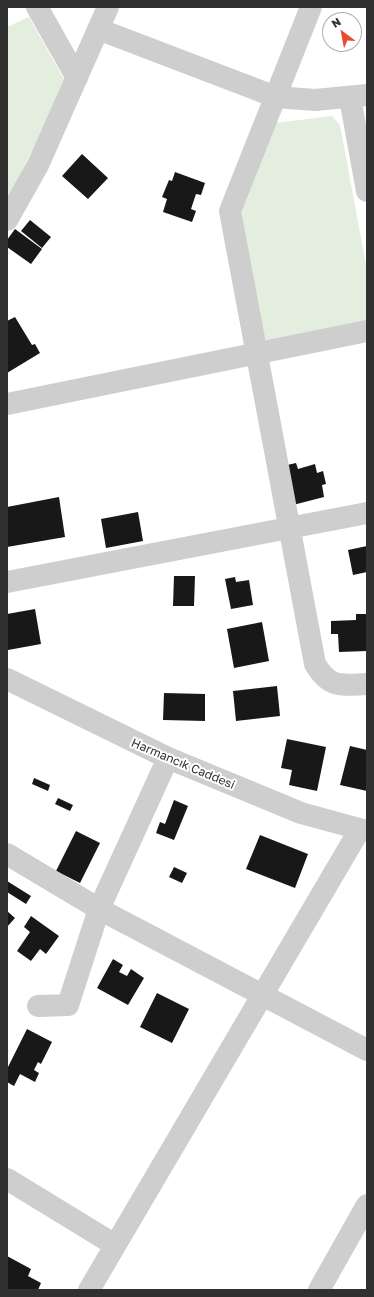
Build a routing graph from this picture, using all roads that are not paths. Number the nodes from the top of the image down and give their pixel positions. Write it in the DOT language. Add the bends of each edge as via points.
graph roads {
  1 [pos="37,7"];
  2 [pos="108,7"];
  3 [pos="311,7"];
  4 [pos="98,29"];
  5 [pos="77,78"];
  6 [pos="359,96"];
  7 [pos="276,97"];
  8 [pos="367,191"];
  9 [pos="7,220"];
  10 [pos="367,331"];
  11 [pos="258,353"];
  12 [pos="7,404"];
  13 [pos="367,513"];
  14 [pos="289,527"];
  15 [pos="7,582"];
  16 [pos="7,679"];
  17 [pos="367,684"];
  18 [pos="168,758"];
  19 [pos="364,830"];
  20 [pos="7,854"];
  21 [pos="99,909"];
  22 [pos="262,996"];
  23 [pos="38,1006"];
  24 [pos="367,1050"];
  25 [pos="7,1179"];
  26 [pos="367,1205"];
  27 [pos="115,1245"];
  28 [pos="89,1290"];
  29 [pos="319,1290"];
  1 -- 5 [label="street"];
  2 -- 4 [label="street"];
  3 -- 7 [label="street"];
  4 -- 5 [label="street"];
  4 -- 7 [label="street"];
  5 -- 9 [label="street" via="38,165"];
  6 -- 7 [label="street" via="315,100"];
  6 -- 8 [label="street"];
  7 -- 11 [label="street" via="230,211"];
  10 -- 11 [label="street"];
  11 -- 12 [label="street"];
  11 -- 14 [label="street"];
  13 -- 14 [label="street"];
  14 -- 15 [label="street"];
  14 -- 17 [label="street" via="315,664 323,677 338,685"];
  16 -- 18 [label="street, Harmancık Caddesi"];
  18 -- 19 [label="street, Harmancık Caddesi" via="301,813"];
  18 -- 21 [label="street"];
  19 -- 22 [label="street"];
  20 -- 21 [label="street"];
  21 -- 22 [label="street"];
  21 -- 23 [label="street" via="68,1006"];
  22 -- 24 [label="street"];
  22 -- 27 [label="street"];
  25 -- 27 [label="street"];
  26 -- 29 [label="street"];
  27 -- 28 [label="street"];
}
